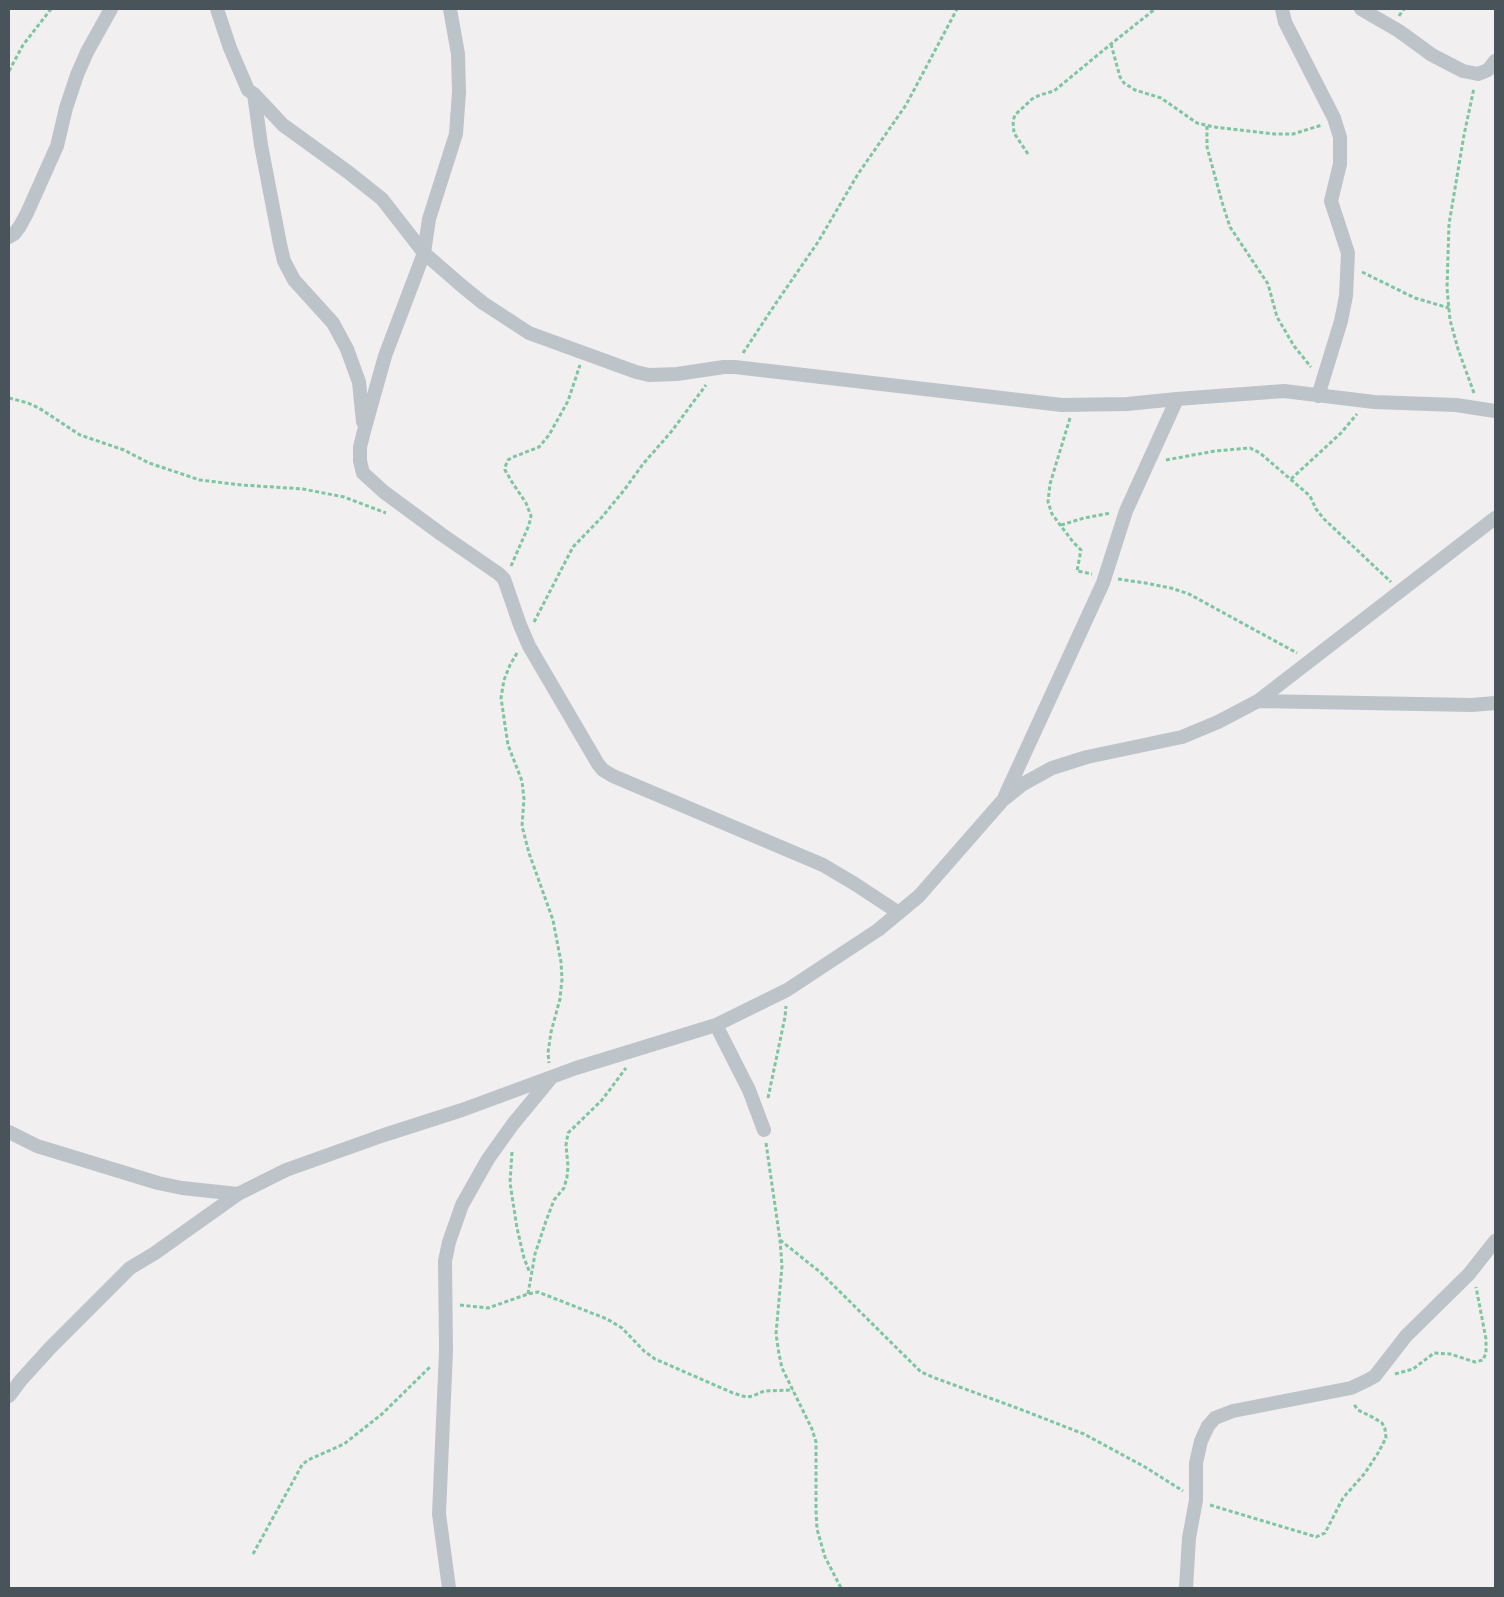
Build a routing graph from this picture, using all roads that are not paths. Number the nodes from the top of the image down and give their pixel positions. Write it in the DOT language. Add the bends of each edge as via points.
graph roads {
  1 [pos="110,9"];
  2 [pos="217,9"];
  3 [pos="450,9"];
  4 [pos="1282,9"];
  5 [pos="1361,9"];
  6 [pos="1495,61"];
  7 [pos="254,94"];
  8 [pos="9,237"];
  9 [pos="424,252"];
  10 [pos="1318,396"];
  11 [pos="1177,399"];
  12 [pos="1495,411"];
  13 [pos="364,431"];
  14 [pos="1495,518"];
  15 [pos="1258,701"];
  16 [pos="1495,703"];
  17 [pos="1003,800"];
  18 [pos="898,913"];
  19 [pos="716,1025"];
  20 [pos="551,1078"];
  21 [pos="764,1130"];
  22 [pos="9,1132"];
  23 [pos="238,1194"];
  24 [pos="1495,1241"];
  25 [pos="9,1396"];
  26 [pos="449,1588"];
  27 [pos="1186,1588"];
  1 -- 8 [label="street" via="77,75 57,146 27,213"];
  2 -- 7 [label="street" via="248,90"];
  3 -- 9 [label="street" via="458,54 458,121 429,219"];
  4 -- 10 [label="street" via="1285,22 1340,137 1340,164 1332,201 1348,253 1348,265 1344,308"];
  5 -- 6 [label="street" via="1463,71 1478,74 1488,70"];
  7 -- 9 [label="street" via="283,125 382,199"];
  7 -- 13 [label="street" via="284,261 294,280 333,323 347,349 359,382"];
  9 -- 11 [label="street" via="483,303 529,333 649,375 735,367 1074,405"];
  9 -- 13 [label="street" via="385,356"];
  10 -- 11 [label="street" via="1284,392"];
  10 -- 12 [label="street" via="1368,402 1456,405"];
  11 -- 17 [label="street" via="1126,511 1105,577"];
  13 -- 18 [label="street" via="360,447 363,473 384,492 504,579 526,638 603,770 823,865"];
  14 -- 15 [label="street"];
  15 -- 16 [label="street"];
  15 -- 17 [label="street" via="1182,737 1087,757 1052,768"];
  17 -- 18 [label="street" via="925,890"];
  18 -- 19 [label="street" via="878,930 787,990"];
  19 -- 20 [label="street"];
  19 -- 21 [label="street" via="749,1090"];
  20 -- 23 [label="street" via="286,1170"];
  20 -- 26 [label="street" via="488,1159 462,1205 445,1261 446,1351 439,1514"];
  22 -- 23 [label="street" via="37,1146 158,1183"];
  23 -- 25 [label="street" via="130,1268"];
  24 -- 27 [label="street" via="1368,1380 1351,1388 1233,1411 1215,1418 1201,1441 1196,1462 1196,1500 1189,1538"];
}
